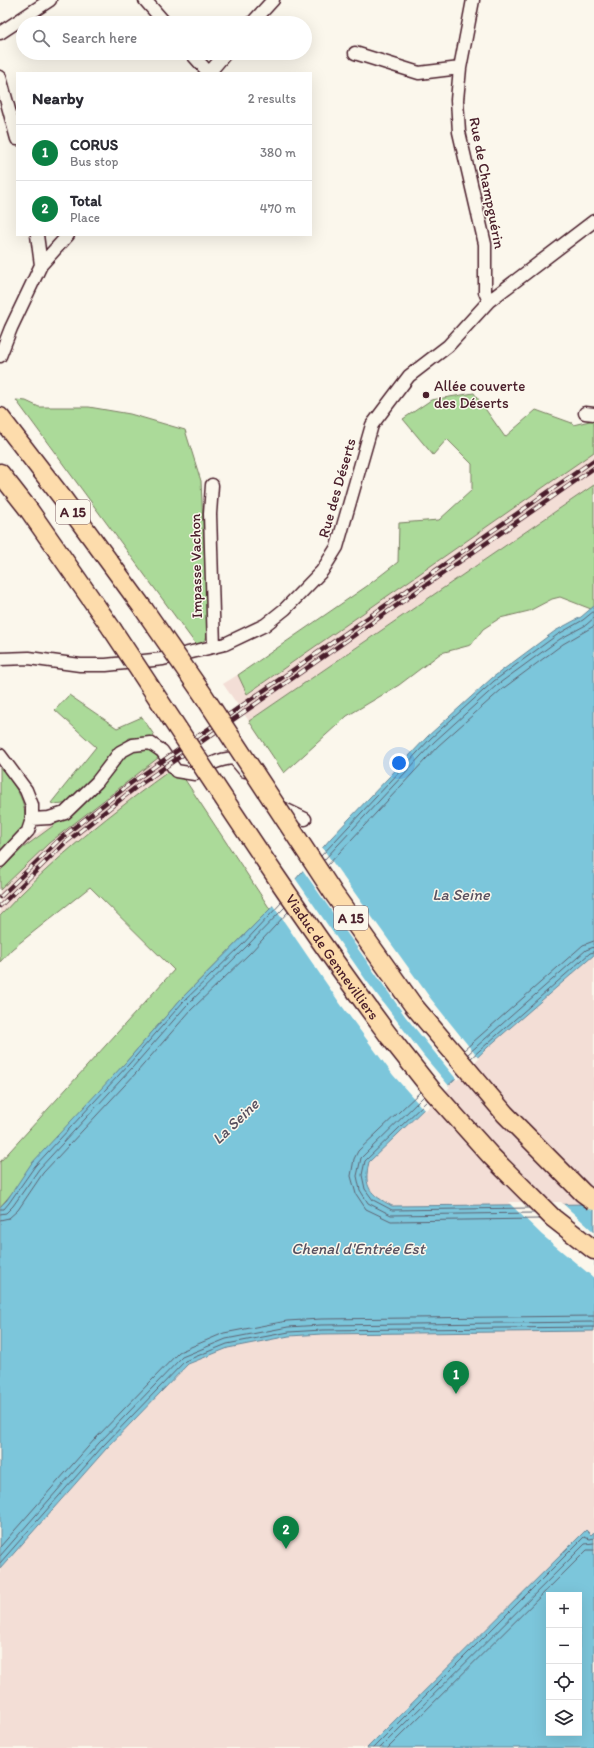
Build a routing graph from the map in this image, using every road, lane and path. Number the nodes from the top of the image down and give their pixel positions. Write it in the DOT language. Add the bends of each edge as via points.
graph roads {
  1 [pos="50,0"];
  2 [pos="145,0"];
  3 [pos="273,0"];
  4 [pos="473,0"];
  5 [pos="25,16"];
  6 [pos="159,16"];
  7 [pos="258,16"];
  8 [pos="16,22"];
  9 [pos="0,32"];
  10 [pos="355,53"];
  11 [pos="197,60"];
  12 [pos="220,60"];
  13 [pos="460,68"];
  14 [pos="208,72"];
  15 [pos="210,72"];
  16 [pos="0,77"];
  17 [pos="16,135"];
  18 [pos="594,221"];
  19 [pos="37,236"];
  20 [pos="67,236"];
  21 [pos="41,265"];
  22 [pos="489,301"];
  23 [pos="0,356"];
  24 [pos="0,417"];
  25 [pos="0,473"];
  26 [pos="212,485"];
  27 [pos="214,647"];
  28 [pos="0,658"];
  29 [pos="0,755"];
  30 [pos="32,819"];
  31 [pos="305,819"];
  32 [pos="0,861"];
  33 [pos="594,1201"];
  34 [pos="594,1250"];
  1 -- 5 [label="street"];
  2 -- 6 [label="street"];
  3 -- 7 [label="street"];
  4 -- 13 [label="street, Rue de Champguérin"];
  8 -- 9 [label="street"];
  10 -- 13 [label="street" via="419,73"];
  11 -- 14 [label="street"];
  12 -- 15 [label="street"];
  13 -- 22 [label="street, Rue de Champguérin" via="456,100 459,132 484,238 485,292"];
  16 -- 17 [label="street"];
  18 -- 22 [label="street, Rue des Déserts"];
  19 -- 21 [label="street"];
  20 -- 21 [label="street"];
  21 -- 23 [label="street"];
  22 -- 27 [label="street, Rue des Déserts" via="448,346 409,376 372,425 337,547 322,570 285,609 265,625"];
  24 -- 33 [label="highway, A 15, bridge" via="143,608 334,894 413,1005 505,1114"];
  25 -- 34 [label="highway, Viaduc de Gennevilliers / A 15, bridge" via="112,629 335,965 389,1036 431,1089 491,1156 553,1218"];
  26 -- 27 [label="street, Impasse Vachon" via="210,514"];
  27 -- 28 [label="street, Rue des Déserts" via="163,659 106,665"];
  29 -- 30 [label="street" via="26,790 32,805"];
  30 -- 31 [label="street" via="49,818 65,813 97,782 120,752 132,745 150,743 162,751 176,771 195,774 214,762 234,758 257,787 279,808"];
  30 -- 32 [label="street" via="28,831"];
}
